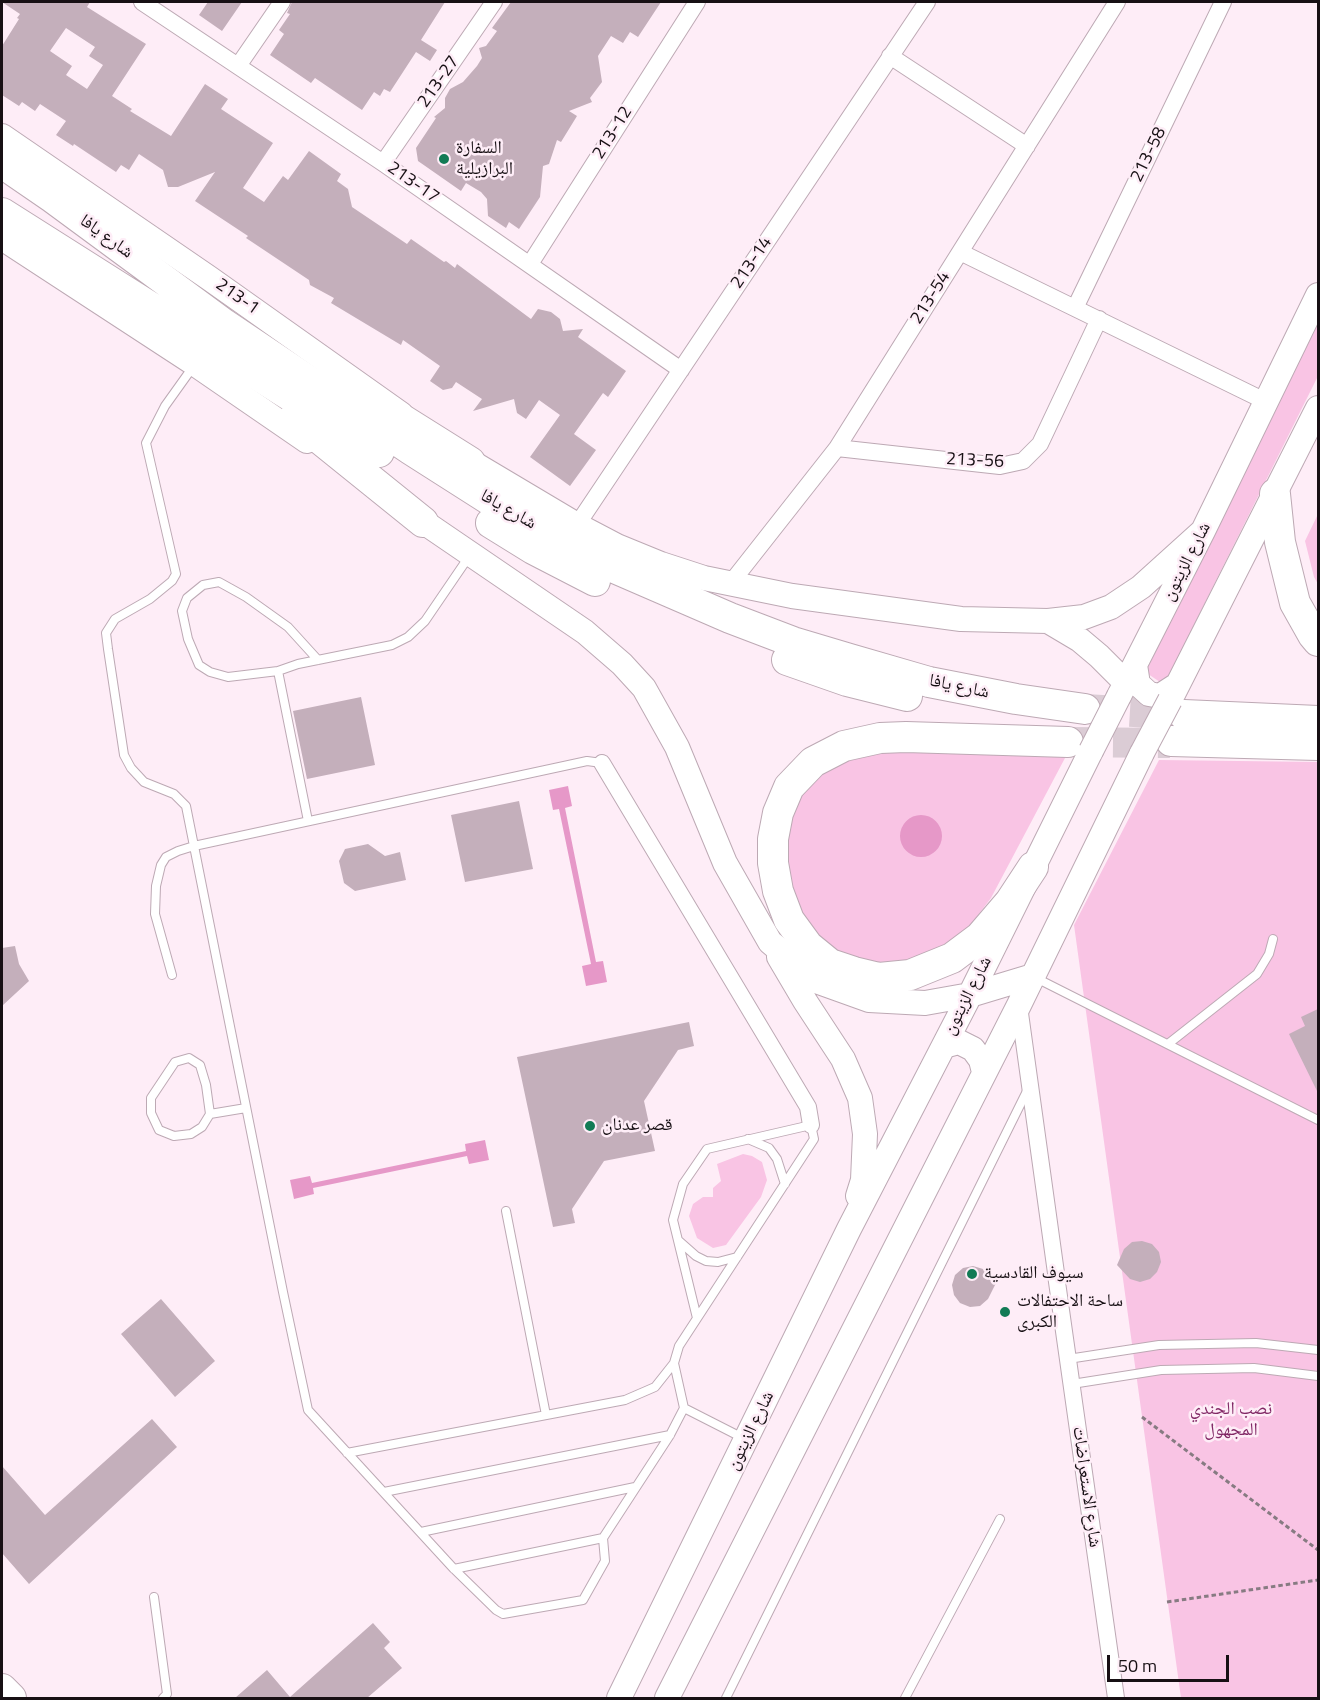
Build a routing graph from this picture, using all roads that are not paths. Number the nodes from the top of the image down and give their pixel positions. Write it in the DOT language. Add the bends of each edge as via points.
graph roads {
  1 [pos="142,2"];
  2 [pos="282,2"];
  3 [pos="494,2"];
  4 [pos="697,2"];
  5 [pos="927,2"];
  6 [pos="1117,2"];
  7 [pos="1223,2"];
  8 [pos="890,56"];
  9 [pos="238,66"];
  10 [pos="2,136"];
  11 [pos="1027,146"];
  12 [pos="2,163"];
  13 [pos="383,163"];
  14 [pos="53,198"];
  15 [pos="2,213"];
  16 [pos="36,237"];
  17 [pos="2,238"];
  18 [pos="960,252"];
  19 [pos="530,264"];
  20 [pos="1318,295"];
  21 [pos="1076,308"];
  22 [pos="1099,319"];
  23 [pos="195,364"];
  24 [pos="681,370"];
  25 [pos="1266,402"];
  26 [pos="1318,408"];
  27 [pos="837,448"];
  28 [pos="470,462"];
  29 [pos="1275,494"];
  30 [pos="423,522"];
  31 [pos="577,525"];
  32 [pos="1203,531"];
  33 [pos="471,554"];
  34 [pos="730,584"];
  35 [pos="1048,621"];
  36 [pos="1318,641"];
  37 [pos="318,660"];
  38 [pos="278,671"];
  39 [pos="1127,682"];
  40 [pos="1176,721"];
  41 [pos="1318,721"];
  42 [pos="1080,732"];
  43 [pos="1318,745"];
  44 [pos="602,763"];
  45 [pos="308,821"];
  46 [pos="195,846"];
  47 [pos="1033,867"];
  48 [pos="1273,939"];
  49 [pos="770,942"];
  50 [pos="171,975"];
  51 [pos="1032,976"];
  52 [pos="970,995"];
  53 [pos="1019,1005"];
  54 [pos="1168,1044"];
  55 [pos="944,1046"];
  56 [pos="984,1072"];
  57 [pos="1030,1085"];
  58 [pos="246,1108"];
  59 [pos="210,1113"];
  60 [pos="1318,1120"];
  61 [pos="811,1125"];
  62 [pos="748,1139"];
  63 [pos="785,1184"];
  64 [pos="506,1211"];
  65 [pos="849,1229"];
  66 [pos="678,1240"];
  67 [pos="737,1257"];
  68 [pos="697,1318"];
  69 [pos="1318,1350"];
  70 [pos="1068,1359"];
  71 [pos="674,1362"];
  72 [pos="1318,1376"];
  73 [pos="1072,1384"];
  74 [pos="684,1408"];
  75 [pos="546,1415"];
  76 [pos="670,1435"];
  77 [pos="747,1440"];
  78 [pos="347,1453"];
  79 [pos="635,1487"];
  80 [pos="384,1492"];
  81 [pos="1000,1519"];
  82 [pos="421,1532"];
  83 [pos="603,1538"];
  84 [pos="454,1569"];
  85 [pos="154,1597"];
  86 [pos="2,1689"];
  87 [pos="11,1698"];
  88 [pos="164,1698"];
  89 [pos="619,1698"];
  90 [pos="667,1698"];
  91 [pos="726,1698"];
  92 [pos="905,1698"];
  93 [pos="1116,1698"];
  1 -- 9 [label="street, 213-17"];
  2 -- 9 [label="street"];
  3 -- 13 [label="street, 213-27"];
  4 -- 19 [label="street, 213-12"];
  5 -- 8 [label="street, 213-14"];
  6 -- 11 [label="street, 213-54"];
  7 -- 21 [label="street, 213-58"];
  8 -- 11 [label="street"];
  8 -- 24 [label="street, 213-14"];
  9 -- 13 [label="street, 213-17"];
  10 -- 28 [label="main road, 213-1"];
  11 -- 18 [label="street, 213-54"];
  12 -- 14 [label="highway, شارع يافا"];
  13 -- 19 [label="street, 213-17"];
  14 -- 28 [label="highway"];
  14 -- 42 [label="highway, شارع يافا" via="224,324 410,449 501,507 610,566 793,642 929,682 1016,699"];
  15 -- 16 [label="highway, شارع يافا"];
  16 -- 30 [label="highway" via="183,337"];
  16 -- 42 [label="highway, شارع يافا" via="477,516 625,596 847,681"];
  17 -- 23 [label="main road"];
  18 -- 21 [label="street"];
  18 -- 27 [label="street, 213-54"];
  19 -- 24 [label="street, 213-17"];
  20 -- 25 [label="main road, شارع الزيتون"];
  21 -- 22 [label="street"];
  22 -- 25 [label="street"];
  22 -- 27 [label="street, 213-56" via="1040,444 1023,461 1000,466"];
  23 -- 30 [label="main road"];
  23 -- 46 [label="lane" via="165,406 146,443 176,574 150,599 115,619 106,633 124,755 144,782 174,794 186,806"];
  24 -- 31 [label="street, 213-14"];
  25 -- 32 [label="main road, شارع الزيتون"];
  26 -- 29 [label="main road"];
  27 -- 34 [label="street, 213-54"];
  28 -- 31 [label="main road, 213-1"];
  29 -- 36 [label="highway" via="1280,542 1295,603"];
  29 -- 40 [label="main road"];
  30 -- 33 [label="main road"];
  31 -- 34 [label="main road, 213-1" via="661,564"];
  32 -- 35 [label="main road, 213-1" via="1141,587 1111,607 1083,617"];
  32 -- 39 [label="main road, شارع الزيتون"];
  33 -- 37 [label="lane" via="425,621 408,637 392,645"];
  33 -- 49 [label="main road" via="585,632 644,688 677,747 725,863"];
  34 -- 35 [label="main road, 213-1" via="862,607 962,619"];
  35 -- 39 [label="main road" via="1080,640"];
  37 -- 38 [label="lane"];
  37 -- 38 [label="lane" via="288,627 219,582 203,585 187,598 182,611 188,639 200,665 228,677"];
  38 -- 45 [label="lane"];
  39 -- 40 [label="main road" via="1160,696"];
  39 -- 42 [label="main road, شارع الزيتون, bridge"];
  40 -- 41 [label="highway"];
  40 -- 43 [label="highway"];
  40 -- 51 [label="main road, bridge" via="1142,753"];
  42 -- 47 [label="main road, شارع الزيتون"];
  42 -- 47 [label="highway" via="880,738 844,746 813,762 789,787 773,839 778,891 789,920 807,946 830,963 879,978 910,975 952,958 980,937"];
  44 -- 45 [label="lane" via="587,761"];
  44 -- 61 [label="street" via="808,1107"];
  45 -- 46 [label="lane"];
  46 -- 50 [label="lane" via="166,857 156,886 155,914"];
  46 -- 58 [label="lane"];
  47 -- 52 [label="main road, شارع الزيتون"];
  48 -- 54 [label="lane" via="1257,974"];
  49 -- 52 [label="main road" via="816,981 869,1000 925,1003"];
  49 -- 65 [label="main road" via="843,1059 860,1098 865,1134 862,1180"];
  51 -- 52 [label="main road"];
  51 -- 53 [label="main road"];
  51 -- 54 [label="lane"];
  52 -- 55 [label="main road, شارع الزيتون"];
  53 -- 56 [label="main road"];
  53 -- 57 [label="street, شارع الاستعراضات"];
  54 -- 60 [label="lane"];
  55 -- 56 [label="main road" via="959,1042 973,1049"];
  55 -- 65 [label="main road, شارع الزيتون"];
  56 -- 90 [label="main road"];
  57 -- 70 [label="street, شارع الاستعراضات"];
  57 -- 91 [label="lane"];
  58 -- 59 [label="lane"];
  58 -- 78 [label="lane" via="308,1410"];
  59 -- 59 [label="lane" via="202,1127 191,1134 174,1136 159,1130 151,1113 151,1098 175,1062 189,1058 200,1065"];
  61 -- 62 [label="lane"];
  61 -- 63 [label="lane" via="813,1139"];
  62 -- 63 [label="lane" via="769,1148"];
  62 -- 66 [label="lane" via="707,1149 682,1184 673,1220"];
  63 -- 67 [label="lane"];
  64 -- 75 [label="lane"];
  65 -- 77 [label="main road, شارع الزيتون"];
  66 -- 67 [label="lane" via="706,1261"];
  66 -- 68 [label="lane"];
  67 -- 68 [label="lane"];
  68 -- 71 [label="lane"];
  69 -- 70 [label="lane" via="1256,1343 1159,1345"];
  70 -- 73 [label="street, شارع الاستعراضات"];
  71 -- 74 [label="lane"];
  71 -- 75 [label="lane" via="656,1387 626,1400"];
  72 -- 73 [label="lane" via="1254,1368 1161,1370"];
  73 -- 93 [label="street, شارع الاستعراضات"];
  74 -- 76 [label="lane"];
  74 -- 77 [label="lane"];
  75 -- 78 [label="lane"];
  76 -- 79 [label="lane"];
  76 -- 80 [label="lane"];
  77 -- 89 [label="main road, شارع الزيتون"];
  78 -- 80 [label="lane"];
  79 -- 82 [label="lane"];
  79 -- 83 [label="lane"];
  80 -- 82 [label="lane"];
  81 -- 92 [label="lane"];
  82 -- 84 [label="lane"];
  83 -- 84 [label="lane"];
  83 -- 84 [label="lane" via="604,1561 583,1600 503,1614"];
  85 -- 88 [label="lane" via="167,1694"];
  86 -- 87 [label="highway"];
}
